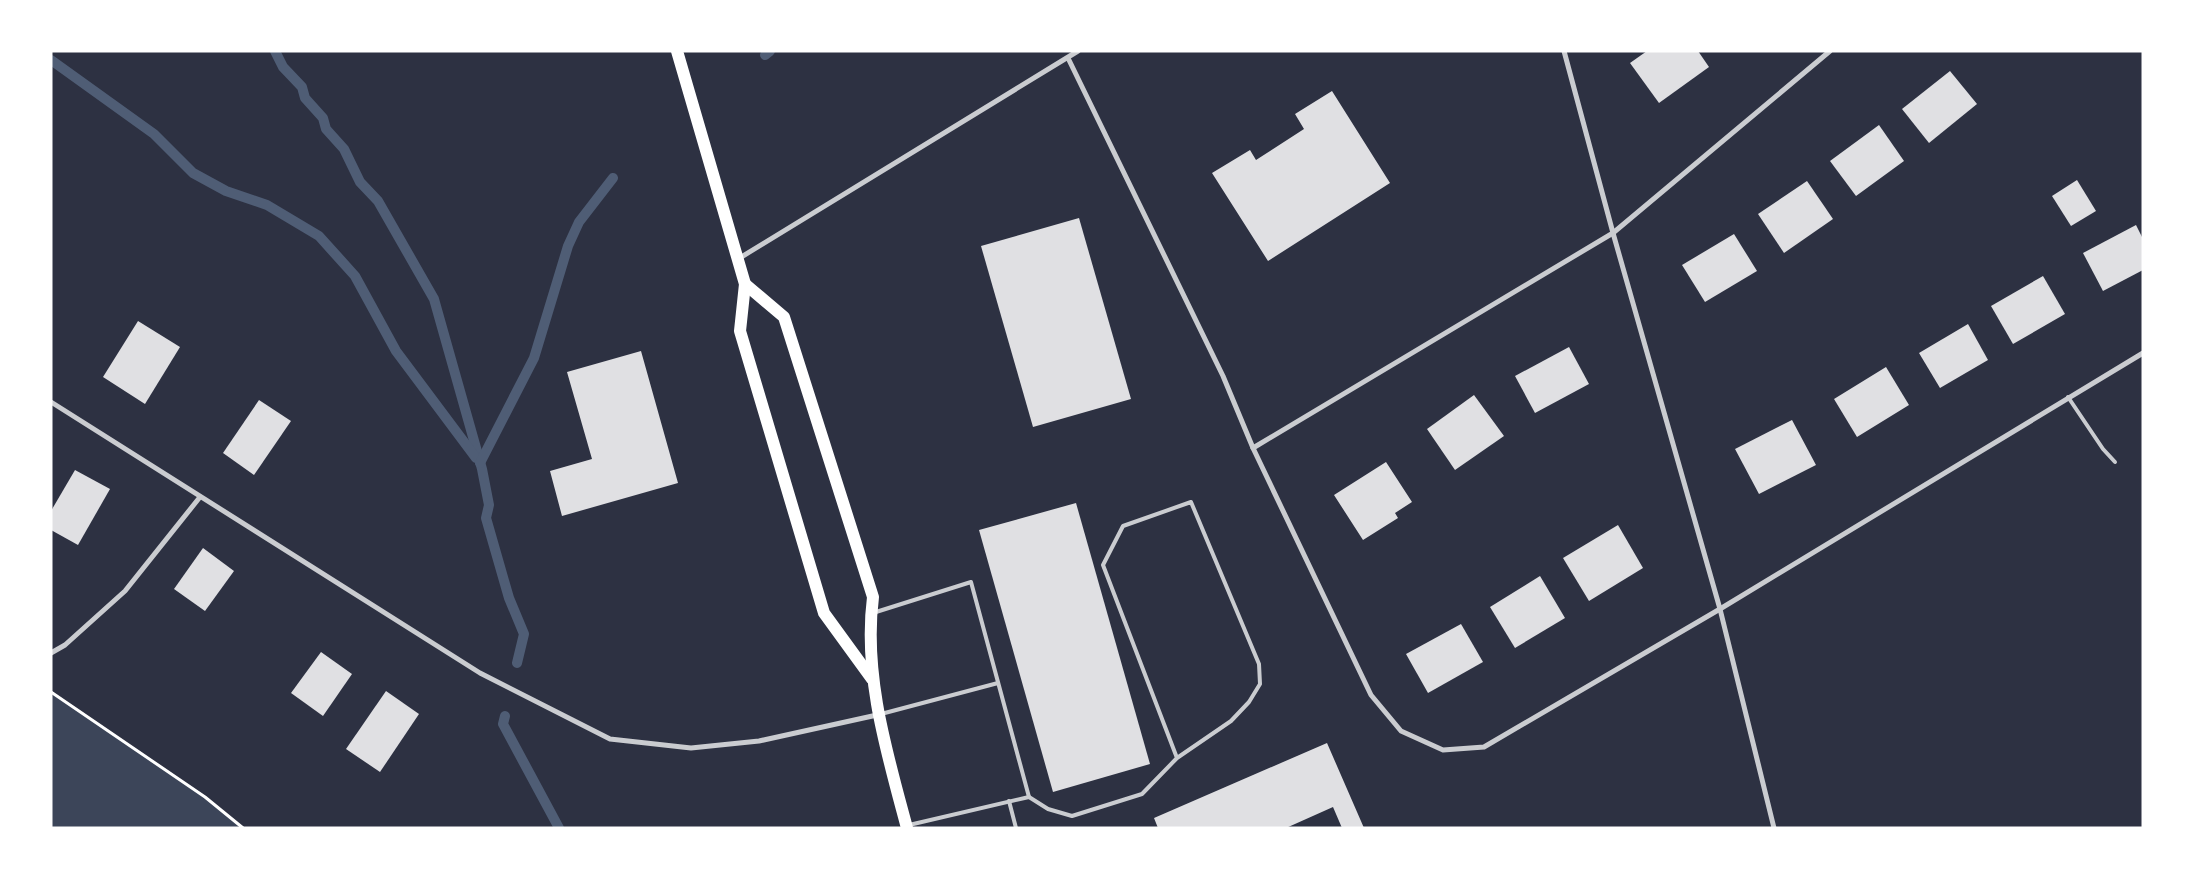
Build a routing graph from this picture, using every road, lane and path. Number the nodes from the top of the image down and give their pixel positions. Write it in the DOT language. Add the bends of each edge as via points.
graph roads {
  1 [pos="677,51"];
  2 [pos="1078,51"];
  3 [pos="1564,51"];
  4 [pos="1830,51"];
  5 [pos="1068,58"];
  6 [pos="1613,233"];
  7 [pos="737,259"];
  8 [pos="745,284"];
  9 [pos="2143,353"];
  10 [pos="2068,397"];
  11 [pos="51,402"];
  12 [pos="1253,448"];
  13 [pos="2115,462"];
  14 [pos="200,496"];
  15 [pos="1720,609"];
  16 [pos="871,613"];
  17 [pos="51,652"];
  18 [pos="872,679"];
  19 [pos="998,683"];
  20 [pos="51,692"];
  21 [pos="879,714"];
  22 [pos="1178,758"];
  23 [pos="1029,797"];
  24 [pos="1009,801"];
  25 [pos="907,827"];
  26 [pos="244,828"];
  27 [pos="1016,828"];
  28 [pos="1774,828"];
  1 -- 7 [label="main road"];
  2 -- 5 [label="street"];
  3 -- 6 [label="street"];
  4 -- 6 [label="street"];
  5 -- 7 [label="street"];
  5 -- 12 [label="street" via="1223,376"];
  6 -- 12 [label="street"];
  6 -- 15 [label="street"];
  7 -- 8 [label="main road"];
  8 -- 16 [label="main road" via="784,317 873,597"];
  8 -- 18 [label="main road" via="740,331 824,613"];
  9 -- 10 [label="street"];
  10 -- 13 [label="lane" via="2102,449"];
  10 -- 15 [label="street"];
  11 -- 14 [label="street"];
  12 -- 15 [label="street" via="1371,695 1401,731 1443,750 1484,747"];
  14 -- 17 [label="street" via="125,591 65,645"];
  14 -- 21 [label="street" via="480,674 610,740 691,748 760,741"];
  15 -- 28 [label="street"];
  16 -- 18 [label="main road"];
  16 -- 19 [label="lane" via="971,582"];
  18 -- 21 [label="main road"];
  19 -- 21 [label="lane"];
  19 -- 23 [label="lane"];
  20 -- 26 [label="path" via="205,797"];
  21 -- 25 [label="main road"];
  22 -- 22 [label="lane" via="1231,721 1260,684 1259,664 1191,502 1124,526 1103,565"];
  22 -- 23 [label="lane" via="1142,794 1072,816 1048,809"];
  23 -- 24 [label="lane"];
  24 -- 25 [label="lane"];
  24 -- 27 [label="lane"];
}
